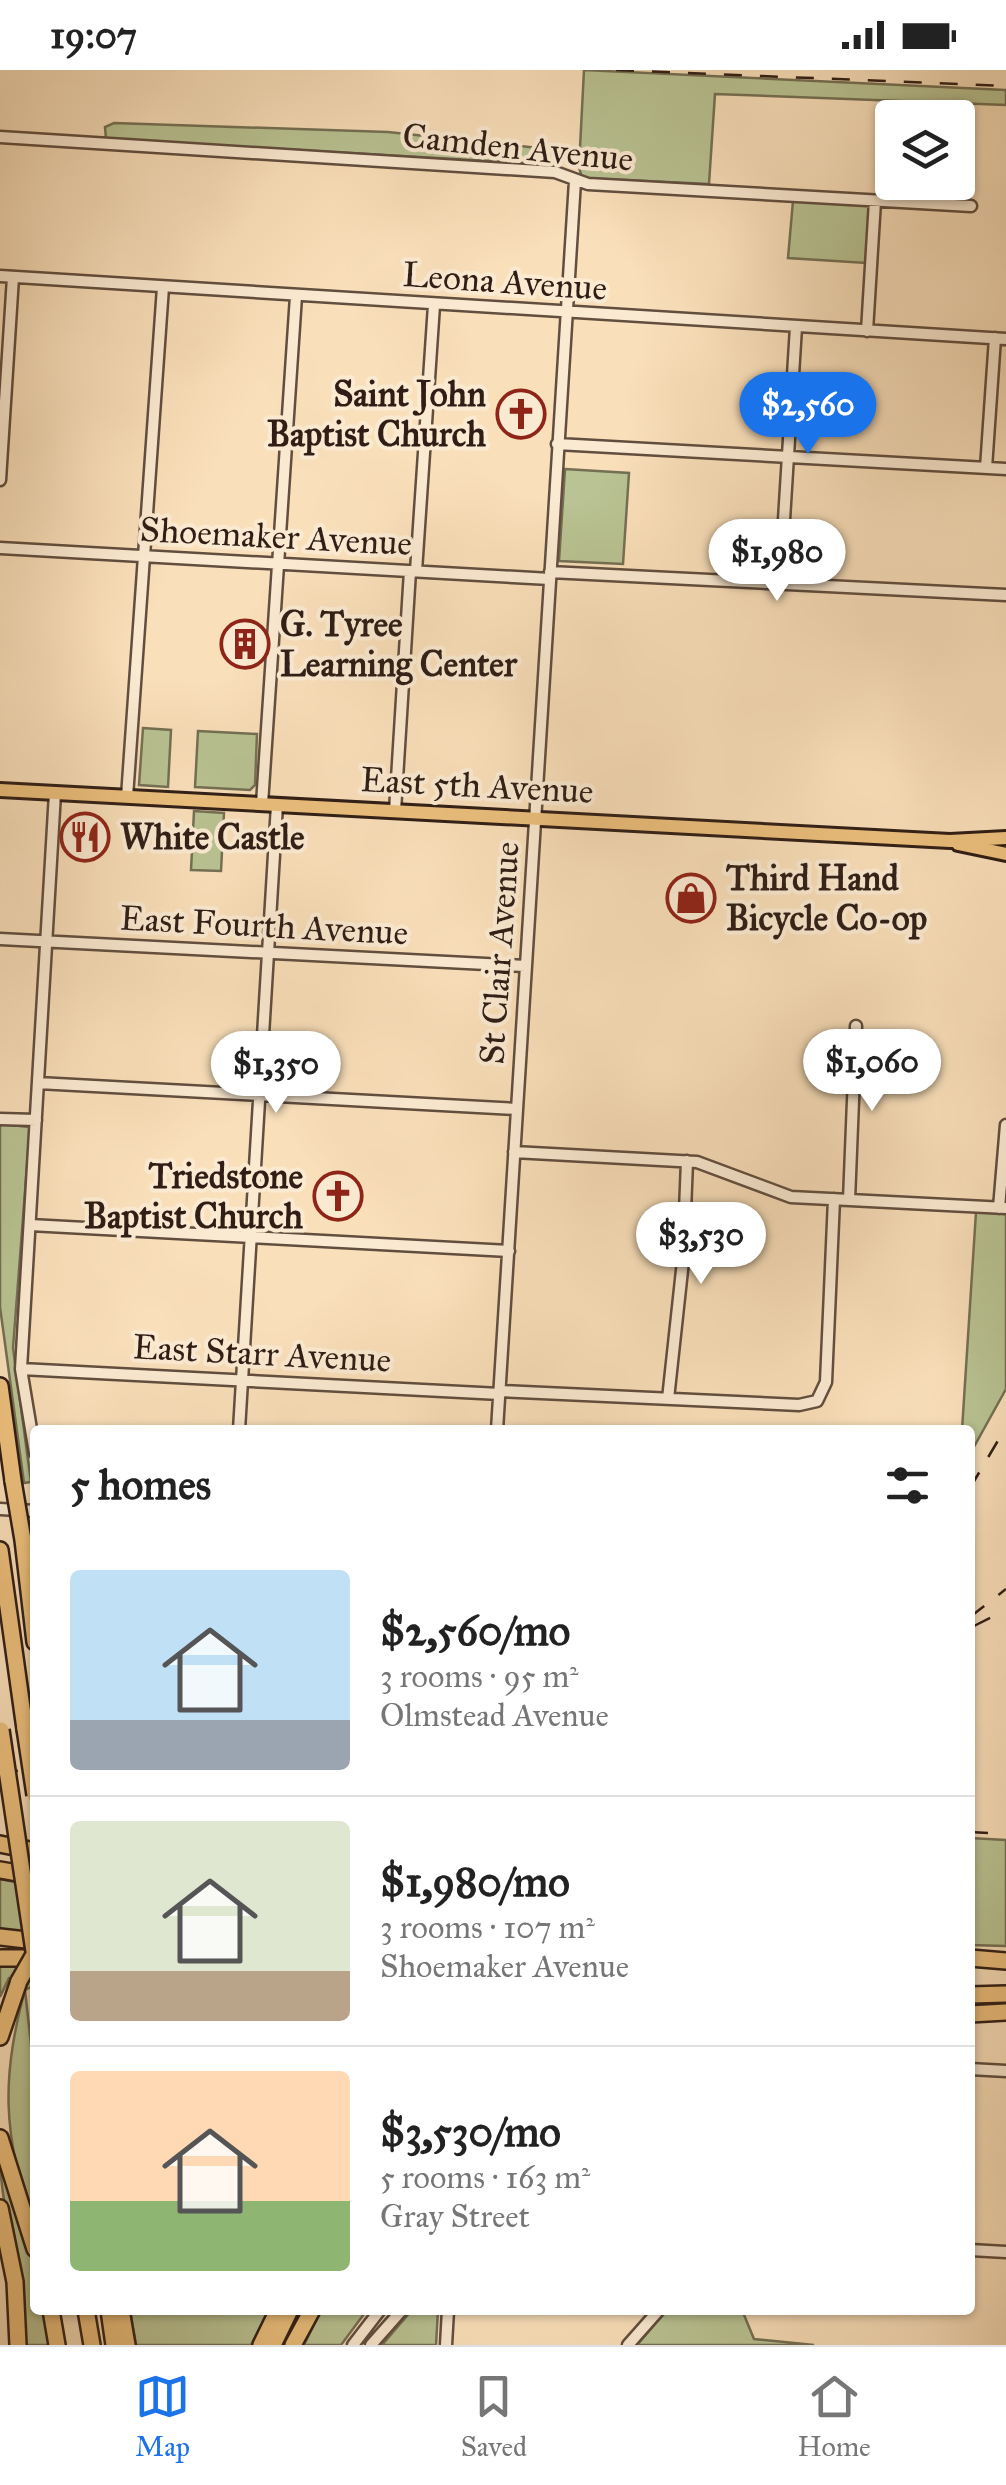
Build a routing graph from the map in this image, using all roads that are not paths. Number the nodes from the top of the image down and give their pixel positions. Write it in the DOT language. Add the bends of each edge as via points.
graph roads {
  1 [pos="0,137"];
  2 [pos="574,181"];
  3 [pos="875,201"];
  4 [pos="971,206"];
  5 [pos="0,276"];
  6 [pos="13,277"];
  7 [pos="163,286"];
  8 [pos="296,296"];
  9 [pos="434,305"];
  10 [pos="565,314"];
  11 [pos="796,327"];
  12 [pos="867,331"];
  13 [pos="1000,339"];
  14 [pos="557,444"];
  15 [pos="788,457"];
  16 [pos="986,468"];
  17 [pos="1006,469"];
  18 [pos="0,480"];
  19 [pos="0,548"];
  20 [pos="145,556"];
  21 [pos="278,561"];
  22 [pos="413,571"];
  23 [pos="550,576"];
  24 [pos="780,584"];
  25 [pos="1006,594"];
  26 [pos="0,790"];
  27 [pos="56,793"];
  28 [pos="127,797"];
  29 [pos="270,804"];
  30 [pos="394,811"];
  31 [pos="536,818"];
  32 [pos="1006,838"];
  33 [pos="950,842"];
  34 [pos="1006,854"];
  35 [pos="0,938"];
  36 [pos="46,941"];
  37 [pos="268,952"];
  38 [pos="525,966"];
  39 [pos="856,1026"];
  40 [pos="38,1083"];
  41 [pos="260,1095"];
  42 [pos="517,1109"];
  43 [pos="0,1118"];
  44 [pos="36,1120"];
  45 [pos="1006,1125"];
  46 [pos="514,1152"];
  47 [pos="687,1161"];
  48 [pos="834,1199"];
  49 [pos="849,1200"];
  50 [pos="1003,1208"];
  51 [pos="30,1225"];
  52 [pos="251,1237"];
  53 [pos="508,1251"];
  54 [pos="21,1369"];
  55 [pos="242,1381"];
  56 [pos="0,1386"];
  57 [pos="500,1392"];
  58 [pos="668,1399"];
  59 [pos="30,1425"];
  60 [pos="239,1425"];
  61 [pos="498,1425"];
  62 [pos="0,1509"];
  63 [pos="30,1511"];
  64 [pos="0,1550"];
  65 [pos="30,1594"];
  66 [pos="0,1727"];
  67 [pos="30,1761"];
  68 [pos="0,1844"];
  69 [pos="30,1849"];
  70 [pos="0,1870"];
  71 [pos="30,1875"];
  72 [pos="30,1923"];
  73 [pos="0,1938"];
  74 [pos="30,1941"];
  75 [pos="30,1956"];
  76 [pos="0,1958"];
  77 [pos="975,1959"];
  78 [pos="30,1964"];
  79 [pos="1006,1964"];
  80 [pos="975,1967"];
  81 [pos="19,1981"];
  82 [pos="1006,1994"];
  83 [pos="975,1995"];
  84 [pos="1006,2012"];
  85 [pos="975,2014"];
  86 [pos="0,2016"];
  87 [pos="0,2037"];
  88 [pos="975,2068"];
  89 [pos="1006,2070"];
  90 [pos="0,2138"];
  91 [pos="0,2208"];
  92 [pos="30,2233"];
  93 [pos="975,2250"];
  94 [pos="1006,2252"];
  95 [pos="52,2315"];
  96 [pos="85,2315"];
  97 [pos="110,2315"];
  98 [pos="123,2315"];
  99 [pos="276,2315"];
  100 [pos="288,2315"];
  101 [pos="309,2315"];
  102 [pos="376,2315"];
  103 [pos="398,2315"];
  104 [pos="448,2315"];
  105 [pos="655,2315"];
  106 [pos="18,2345"];
  107 [pos="57,2345"];
  108 [pos="88,2345"];
  109 [pos="114,2345"];
  110 [pos="127,2345"];
  111 [pos="261,2345"];
  112 [pos="273,2345"];
  113 [pos="293,2345"];
  114 [pos="353,2345"];
  115 [pos="372,2345"];
  116 [pos="446,2345"];
  117 [pos="628,2345"];
  1 -- 2 [label="street, Camden Avenue" via="555,172"];
  2 -- 3 [label="street, Camden Avenue"];
  2 -- 10 [label="street, St Clair Avenue"];
  3 -- 4 [label="street, Camden Avenue"];
  3 -- 12 [label="street"];
  5 -- 6 [label="street, Leona Avenue"];
  6 -- 7 [label="street, Leona Avenue"];
  6 -- 18 [label="street"];
  7 -- 8 [label="street, Leona Avenue"];
  7 -- 20 [label="street"];
  8 -- 9 [label="street, Leona Avenue"];
  8 -- 21 [label="street"];
  9 -- 10 [label="street, Leona Avenue"];
  9 -- 22 [label="street"];
  10 -- 11 [label="street, Leona Avenue"];
  10 -- 14 [label="street, St Clair Avenue"];
  11 -- 12 [label="street, Leona Avenue"];
  11 -- 15 [label="street"];
  12 -- 13 [label="street, Leona Avenue"];
  13 -- 16 [label="street"];
  14 -- 15 [label="street"];
  14 -- 23 [label="street, St Clair Avenue"];
  15 -- 16 [label="street"];
  15 -- 24 [label="street"];
  16 -- 17 [label="street"];
  19 -- 20 [label="street, Shoemaker Avenue"];
  20 -- 21 [label="street, Shoemaker Avenue"];
  20 -- 28 [label="street"];
  21 -- 22 [label="street, Shoemaker Avenue"];
  21 -- 29 [label="street"];
  22 -- 23 [label="street, Shoemaker Avenue"];
  22 -- 30 [label="street"];
  23 -- 24 [label="street, Shoemaker Avenue"];
  23 -- 31 [label="street, St Clair Avenue"];
  24 -- 25 [label="street, Shoemaker Avenue"];
  26 -- 27 [label="main road, East 5th Avenue"];
  27 -- 28 [label="main road, East 5th Avenue"];
  27 -- 36 [label="street"];
  28 -- 29 [label="main road, East 5th Avenue"];
  29 -- 30 [label="main road, East 5th Avenue"];
  29 -- 37 [label="street"];
  30 -- 31 [label="main road, East 5th Avenue"];
  31 -- 33 [label="main road, East 5th Avenue"];
  31 -- 38 [label="street, St Clair Avenue"];
  32 -- 33 [label="main road, East 5th Avenue"];
  33 -- 34 [label="main road, East 5th Avenue"];
  35 -- 36 [label="street, East Fourth Avenue"];
  36 -- 37 [label="street, East Fourth Avenue"];
  36 -- 40 [label="street"];
  37 -- 38 [label="street, East Fourth Avenue"];
  37 -- 41 [label="street"];
  38 -- 42 [label="street, St Clair Avenue"];
  39 -- 49 [label="street"];
  40 -- 41 [label="street"];
  40 -- 44 [label="street"];
  41 -- 42 [label="street"];
  41 -- 52 [label="street"];
  42 -- 46 [label="street, St Clair Avenue"];
  43 -- 44 [label="street"];
  44 -- 51 [label="street"];
  45 -- 50 [label="street"];
  46 -- 47 [label="street"];
  46 -- 53 [label="street, St Clair Avenue"];
  47 -- 48 [label="street" via="792,1197"];
  47 -- 58 [label="street"];
  48 -- 49 [label="street"];
  48 -- 58 [label="street, East Starr Avenue" via="826,1382 817,1402"];
  49 -- 50 [label="street"];
  51 -- 52 [label="street"];
  51 -- 54 [label="street"];
  52 -- 53 [label="street"];
  52 -- 55 [label="street"];
  53 -- 57 [label="street, St Clair Avenue"];
  54 -- 55 [label="street, East Starr Avenue"];
  54 -- 59 [label="street"];
  55 -- 57 [label="street, East Starr Avenue"];
  55 -- 60 [label="street"];
  56 -- 65 [label="highway, bridge"];
  57 -- 58 [label="street, East Starr Avenue"];
  57 -- 61 [label="street, St Clair Avenue"];
  62 -- 63 [label="street"];
  64 -- 67 [label="highway, bridge"];
  66 -- 72 [label="highway, bridge"];
  68 -- 69 [label="highway"];
  70 -- 71 [label="highway"];
  73 -- 74 [label="highway"];
  75 -- 76 [label="highway"];
  77 -- 79 [label="highway"];
  78 -- 81 [label="highway, bridge"];
  79 -- 80 [label="highway"];
  81 -- 86 [label="highway"];
  81 -- 87 [label="highway"];
  82 -- 83 [label="highway"];
  84 -- 85 [label="highway"];
  88 -- 89 [label="street"];
  90 -- 92 [label="highway"];
  91 -- 106 [label="highway" via="15,2282"];
  93 -- 94 [label="street"];
  95 -- 107 [label="highway"];
  96 -- 108 [label="highway"];
  97 -- 109 [label="highway"];
  98 -- 110 [label="highway"];
  99 -- 111 [label="highway"];
  100 -- 112 [label="highway"];
  101 -- 113 [label="highway"];
  102 -- 114 [label="street"];
  103 -- 115 [label="street"];
  104 -- 116 [label="street"];
  105 -- 117 [label="street"];
}
